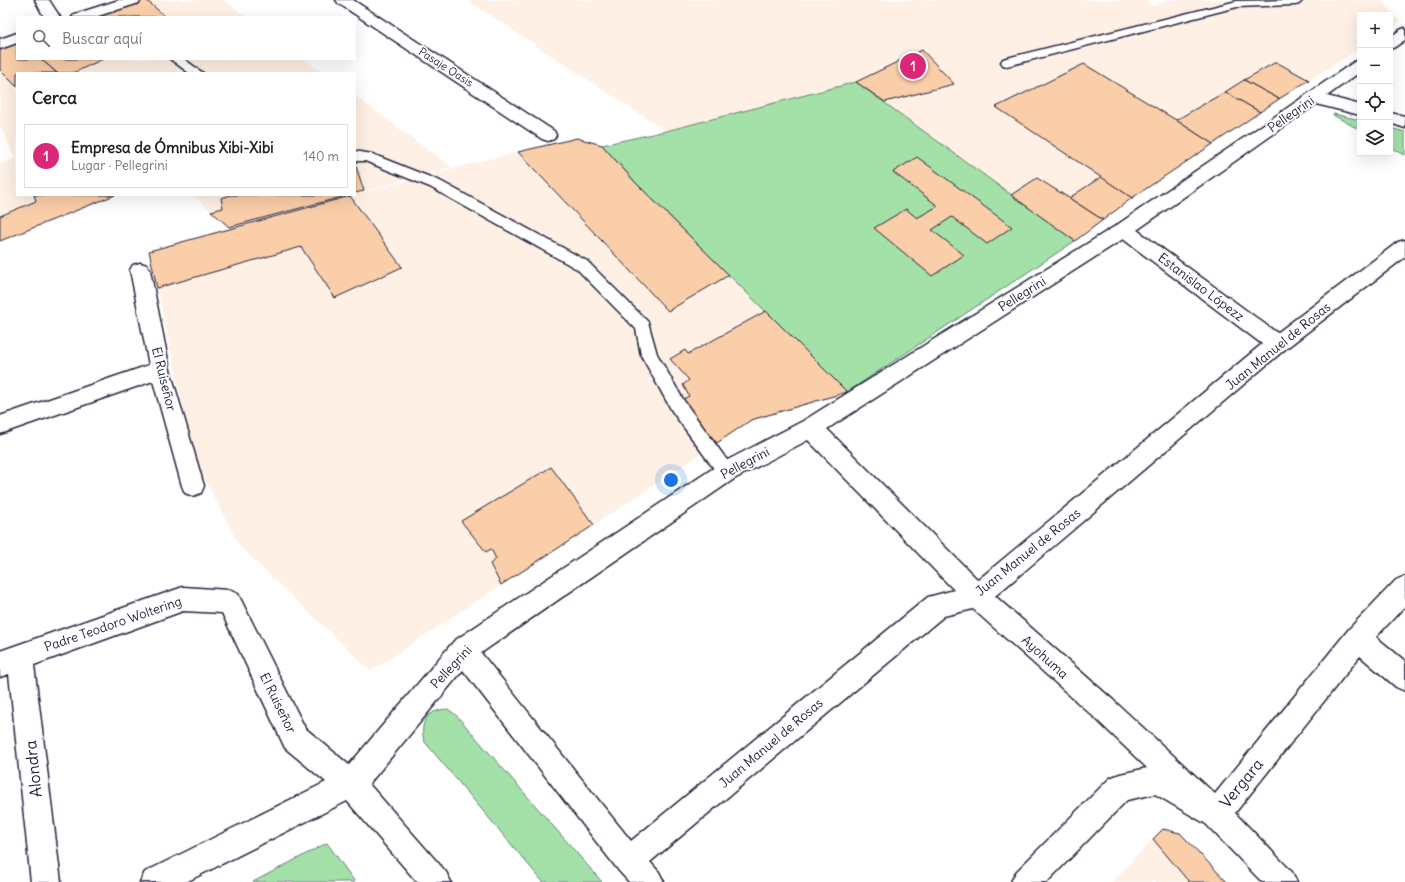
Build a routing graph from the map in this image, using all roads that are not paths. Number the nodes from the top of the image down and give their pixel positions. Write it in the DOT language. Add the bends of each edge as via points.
graph roads {
  1 [pos="42,0"];
  2 [pos="134,0"];
  3 [pos="343,0"];
  4 [pos="1297,0"];
  5 [pos="51,16"];
  6 [pos="83,16"];
  7 [pos="1405,33"];
  8 [pos="16,38"];
  9 [pos="1393,42"];
  10 [pos="0,44"];
  11 [pos="178,60"];
  12 [pos="1007,62"];
  13 [pos="1357,67"];
  14 [pos="196,72"];
  15 [pos="1314,98"];
  16 [pos="1357,109"];
  17 [pos="1393,119"];
  18 [pos="1405,122"];
  19 [pos="548,135"];
  20 [pos="356,156"];
  21 [pos="1124,230"];
  22 [pos="1405,247"];
  23 [pos="140,270"];
  24 [pos="1277,344"];
  25 [pos="160,370"];
  26 [pos="0,425"];
  27 [pos="811,428"];
  28 [pos="726,472"];
  29 [pos="193,486"];
  30 [pos="1405,588"];
  31 [pos="977,596"];
  32 [pos="229,602"];
  33 [pos="1358,638"];
  34 [pos="463,650"];
  35 [pos="10,660"];
  36 [pos="1405,678"];
  37 [pos="351,784"];
  38 [pos="1216,814"];
  39 [pos="629,861"];
  40 [pos="46,882"];
  41 [pos="155,882"];
  42 [pos="436,882"];
  43 [pos="649,882"];
  44 [pos="1026,882"];
  45 [pos="1282,882"];
  1 -- 5 [label="street"];
  2 -- 6 [label="street"];
  3 -- 19 [label="street, Pasaje Oasis"];
  4 -- 12 [label="lane" via="1237,4"];
  7 -- 9 [label="street"];
  8 -- 10 [label="street"];
  11 -- 14 [label="lane"];
  13 -- 15 [label="street, Pellegrini"];
  15 -- 16 [label="street"];
  15 -- 21 [label="street, Pellegrini"];
  17 -- 18 [label="street"];
  20 -- 28 [label="lane" via="367,157 435,184 582,265 643,326 650,356 674,400"];
  21 -- 24 [label="street, Estanislao Lópezz"];
  21 -- 27 [label="street, Pellegrini"];
  22 -- 24 [label="street, Juan Manuel de Rosas"];
  23 -- 25 [label="street, El Ruiseñor"];
  24 -- 31 [label="street, Juan Manuel de Rosas"];
  25 -- 26 [label="street"];
  25 -- 29 [label="street, El Ruiseñor"];
  27 -- 28 [label="street, Pellegrini"];
  27 -- 31 [label="street, Ayohuma"];
  28 -- 34 [label="street, Pellegrini"];
  30 -- 33 [label="street, Vergara"];
  31 -- 38 [label="street, Ayohuma" via="1104,709"];
  31 -- 39 [label="street, Juan Manuel de Rosas" via="937,606"];
  32 -- 35 [label="street, Padre Teodoro Woltering" via="183,599"];
  32 -- 37 [label="street, El Ruiseñor" via="296,738"];
  33 -- 36 [label="street"];
  33 -- 38 [label="street, Vergara"];
  34 -- 37 [label="street, Pellegrini"];
  34 -- 39 [label="street"];
  35 -- 40 [label="street, Alondra"];
  37 -- 41 [label="street, Pellegrini"];
  37 -- 42 [label="street, El Ruiseñor"];
  38 -- 44 [label="street, Vergara" via="1157,780 1120,788"];
  38 -- 45 [label="street, Ayohuma"];
  39 -- 43 [label="street"];
}
